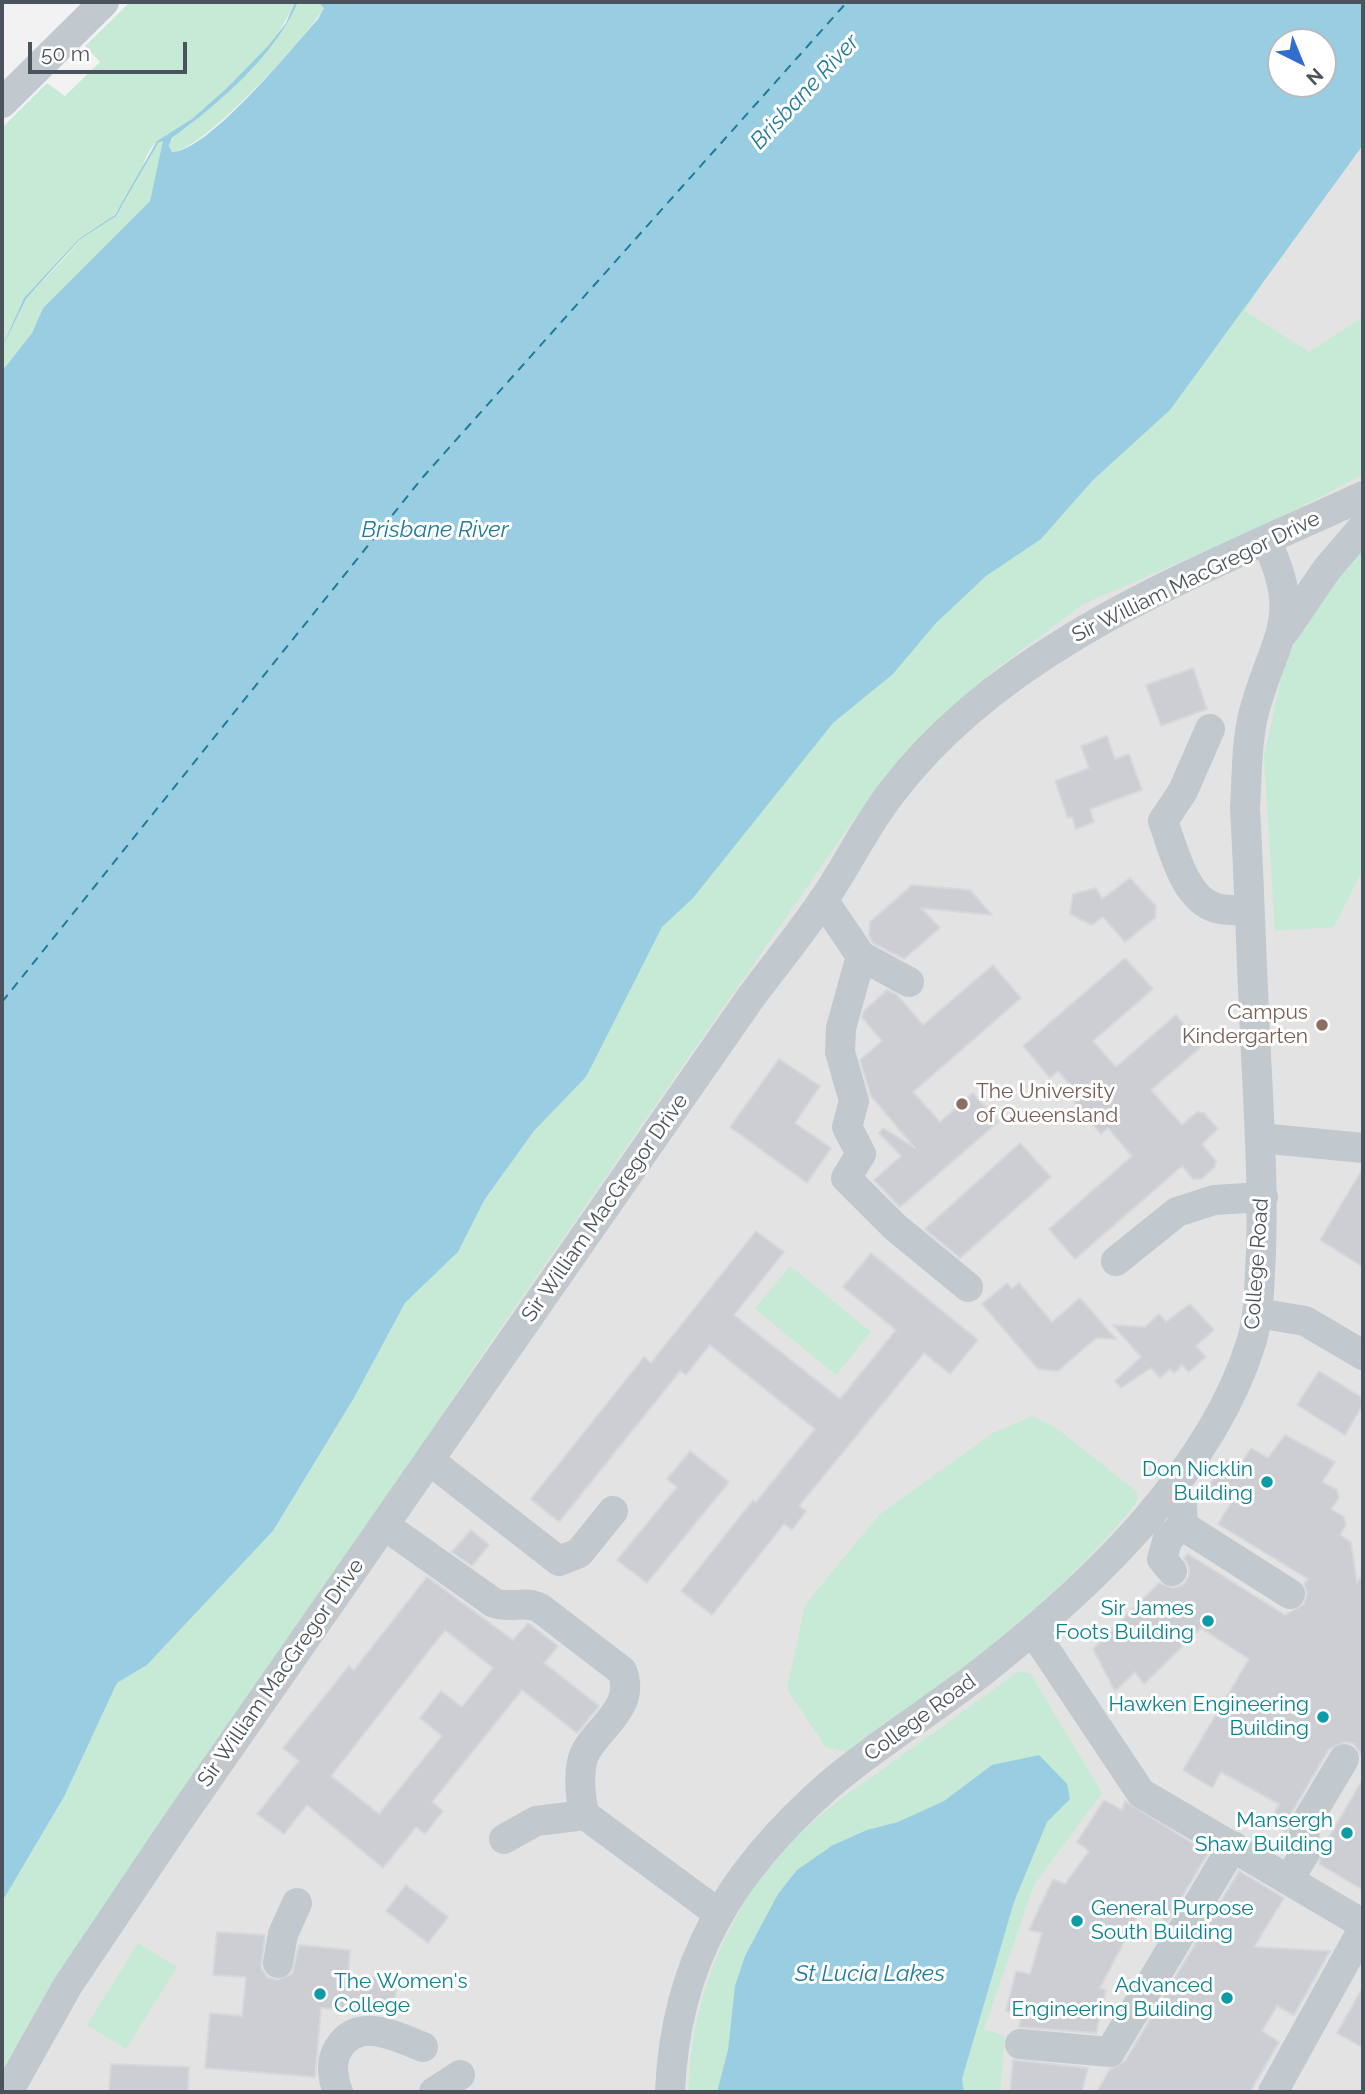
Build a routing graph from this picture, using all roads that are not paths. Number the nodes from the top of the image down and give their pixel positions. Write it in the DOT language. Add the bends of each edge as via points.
graph roads {
  1 [pos="104,2"];
  2 [pos="2,103"];
  3 [pos="1363,496"];
  4 [pos="1363,527"];
  5 [pos="1266,541"];
  6 [pos="1284,632"];
  7 [pos="1210,729"];
  8 [pos="823,901"];
  9 [pos="1249,911"];
  10 [pos="861,956"];
  11 [pos="909,982"];
  12 [pos="1260,1138"];
  13 [pos="1363,1148"];
  14 [pos="1262,1197"];
  15 [pos="1116,1261"];
  16 [pos="968,1287"];
  17 [pos="1258,1313"];
  18 [pos="1363,1355"];
  19 [pos="429,1460"];
  20 [pos="1171,1488"];
  21 [pos="613,1511"];
  22 [pos="384,1525"];
  23 [pos="1138,1531"];
  24 [pos="1176,1532"];
  25 [pos="1172,1571"];
  26 [pos="1290,1594"];
  27 [pos="1032,1631"];
  28 [pos="1344,1759"];
  29 [pos="585,1815"];
  30 [pos="503,1839"];
  31 [pos="1233,1846"];
  32 [pos="1289,1879"];
  33 [pos="297,1903"];
  34 [pos="718,1913"];
  35 [pos="1363,1927"];
  36 [pos="278,1963"];
  37 [pos="1020,2044"];
  38 [pos="423,2046"];
  39 [pos="460,2075"];
  40 [pos="8,2092"];
  41 [pos="338,2092"];
  42 [pos="434,2092"];
  43 [pos="670,2092"];
  44 [pos="1273,2092"];
  1 -- 2 [label="street"];
  3 -- 5 [label="street, Sir William MacGregor Drive"];
  4 -- 6 [label="street, College Road" via="1327,569"];
  5 -- 6 [label="street, College Road" via="1281,572"];
  5 -- 8 [label="street, Sir William MacGregor Drive" via="1101,619 1029,663 967,711 892,791"];
  6 -- 9 [label="street, College Road" via="1253,716 1245,808"];
  7 -- 9 [label="street" via="1184,791 1163,821 1185,877 1200,897 1218,909"];
  8 -- 10 [label="street"];
  8 -- 19 [label="street, Sir William MacGregor Drive" via="751,997"];
  9 -- 12 [label="street, College Road"];
  10 -- 11 [label="street"];
  10 -- 16 [label="street" via="841,1028 840,1052 855,1101 847,1127 861,1154 846,1178 895,1227"];
  12 -- 13 [label="street"];
  12 -- 14 [label="street, College Road"];
  14 -- 15 [label="street" via="1214,1200 1177,1212"];
  14 -- 17 [label="street, College Road"];
  17 -- 18 [label="street" via="1305,1321"];
  17 -- 20 [label="street, College Road" via="1237,1380"];
  19 -- 21 [label="street" via="559,1562 579,1553"];
  19 -- 22 [label="street, Sir William MacGregor Drive"];
  20 -- 23 [label="street, College Road"];
  20 -- 24 [label="street" via="1182,1506"];
  22 -- 29 [label="street" via="494,1603 504,1607 531,1603 540,1608 622,1671 626,1681 620,1709 584,1753 580,1798"];
  22 -- 40 [label="street, Sir William MacGregor Drive" via="76,1974"];
  23 -- 24 [label="street"];
  23 -- 27 [label="street, College Road"];
  24 -- 25 [label="street" via="1162,1559"];
  24 -- 26 [label="street"];
  27 -- 31 [label="street" via="1141,1793"];
  27 -- 34 [label="street, College Road" via="832,1783 763,1851"];
  28 -- 32 [label="street" via="1304,1826 1305,1853"];
  29 -- 30 [label="street" via="536,1821"];
  29 -- 34 [label="street"];
  31 -- 32 [label="street"];
  31 -- 37 [label="street" via="1110,2052"];
  32 -- 35 [label="street"];
  33 -- 36 [label="street" via="283,1934"];
  34 -- 43 [label="street, College Road" via="680,2004"];
  35 -- 44 [label="street"];
  38 -- 41 [label="street" via="383,2032 361,2030 344,2039 335,2054"];
  39 -- 42 [label="street"];
}
